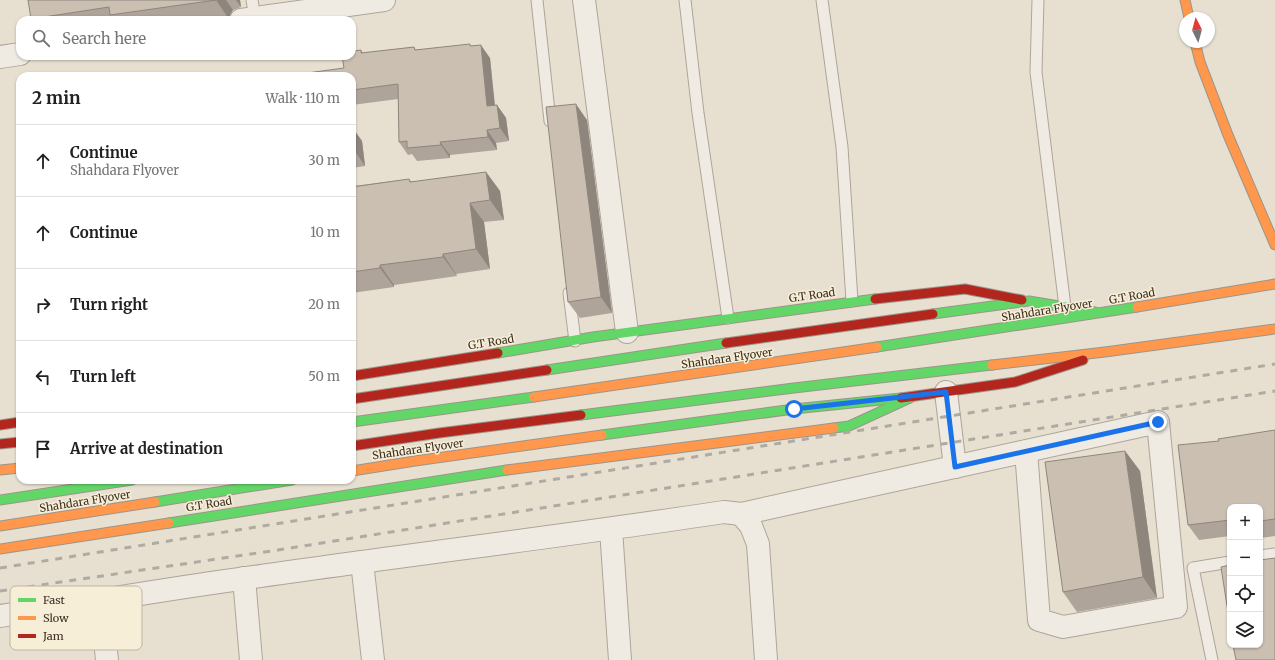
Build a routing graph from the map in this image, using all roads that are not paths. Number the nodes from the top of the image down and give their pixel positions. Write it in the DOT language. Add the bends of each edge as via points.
graph roads {
  1 [pos="384,0"];
  2 [pos="537,0"];
  3 [pos="584,0"];
  4 [pos="684,0"];
  5 [pos="822,0"];
  6 [pos="1038,0"];
  7 [pos="1185,0"];
  8 [pos="1188,12"];
  9 [pos="249,13"];
  10 [pos="1196,48"];
  11 [pos="16,55"];
  12 [pos="0,57"];
  13 [pos="551,132"];
  14 [pos="1275,245"];
  15 [pos="568,279"];
  16 [pos="1275,284"];
  17 [pos="852,301"];
  18 [pos="1029,301"];
  19 [pos="1065,307"];
  20 [pos="1104,313"];
  21 [pos="728,318"];
  22 [pos="1275,329"];
  23 [pos="627,332"];
  24 [pos="575,341"];
  25 [pos="1105,352"];
  26 [pos="356,375"];
  27 [pos="946,392"];
  28 [pos="915,396"];
  29 [pos="356,397"];
  30 [pos="356,421"];
  31 [pos="16,423"];
  32 [pos="0,425"];
  33 [pos="16,442"];
  34 [pos="0,444"];
  35 [pos="356,445"];
  36 [pos="1026,451"];
  37 [pos="955,467"];
  38 [pos="16,468"];
  39 [pos="356,469"];
  40 [pos="0,470"];
  41 [pos="106,484"];
  42 [pos="267,484"];
  43 [pos="0,500"];
  44 [pos="741,514"];
  45 [pos="0,526"];
  46 [pos="610,529"];
  47 [pos="0,549"];
  48 [pos="1275,554"];
  49 [pos="1263,556"];
  50 [pos="362,562"];
  51 [pos="1227,562"];
  52 [pos="244,578"];
  53 [pos="142,594"];
  54 [pos="10,615"];
  55 [pos="0,616"];
  56 [pos="106,650"];
  57 [pos="107,660"];
  58 [pos="251,660"];
  59 [pos="373,660"];
  60 [pos="620,660"];
  61 [pos="766,660"];
  62 [pos="1212,660"];
  1 -- 9 [label="street"];
  2 -- 13 [label="lane"];
  3 -- 23 [label="street"];
  4 -- 21 [label="lane"];
  5 -- 17 [label="lane" via="842,147"];
  6 -- 19 [label="lane" via="1036,72"];
  7 -- 8 [label="main road"];
  10 -- 14 [label="main road" via="1228,135"];
  11 -- 12 [label="street"];
  15 -- 24 [label="lane"];
  16 -- 20 [label="main road, G.T Road"];
  17 -- 18 [label="main road, G.T Road" via="965,290"];
  17 -- 21 [label="main road, G.T Road"];
  18 -- 19 [label="main road, G.T Road"];
  18 -- 29 [label="main road, Shahdara Flyover" via="790,333"];
  19 -- 20 [label="main road, G.T Road"];
  20 -- 30 [label="main road, Shahdara Flyover" via="793,361"];
  21 -- 23 [label="main road, G.T Road"];
  22 -- 25 [label="main road"];
  23 -- 24 [label="main road, G.T Road"];
  24 -- 26 [label="main road, G.T Road"];
  25 -- 27 [label="main road, Shahdara Flyover" via="1015,382"];
  25 -- 35 [label="main road, Shahdara Flyover" via="794,388"];
  27 -- 28 [label="main road, Shahdara Flyover"];
  27 -- 37 [label="street"];
  28 -- 39 [label="main road, Shahdara Flyover" via="794,409"];
  28 -- 47 [label="main road, G.T Road" via="849,426 534,466"];
  31 -- 32 [label="main road"];
  33 -- 34 [label="main road"];
  36 -- 36 [label="street" via="1158,422 1176,607 1063,627 1039,620"];
  36 -- 37 [label="street"];
  37 -- 44 [label="street"];
  38 -- 40 [label="main road"];
  41 -- 43 [label="main road, Shahdara Flyover"];
  42 -- 45 [label="main road, Shahdara Flyover"];
  44 -- 46 [label="street" via="724,512"];
  44 -- 61 [label="street" via="751,526 758,544"];
  46 -- 50 [label="street"];
  46 -- 60 [label="street"];
  48 -- 49 [label="lane"];
  50 -- 52 [label="street"];
  50 -- 59 [label="street"];
  51 -- 62 [label="lane" via="1193,568"];
  52 -- 53 [label="street"];
  52 -- 58 [label="street"];
  54 -- 55 [label="street"];
  56 -- 57 [label="street"];
}
